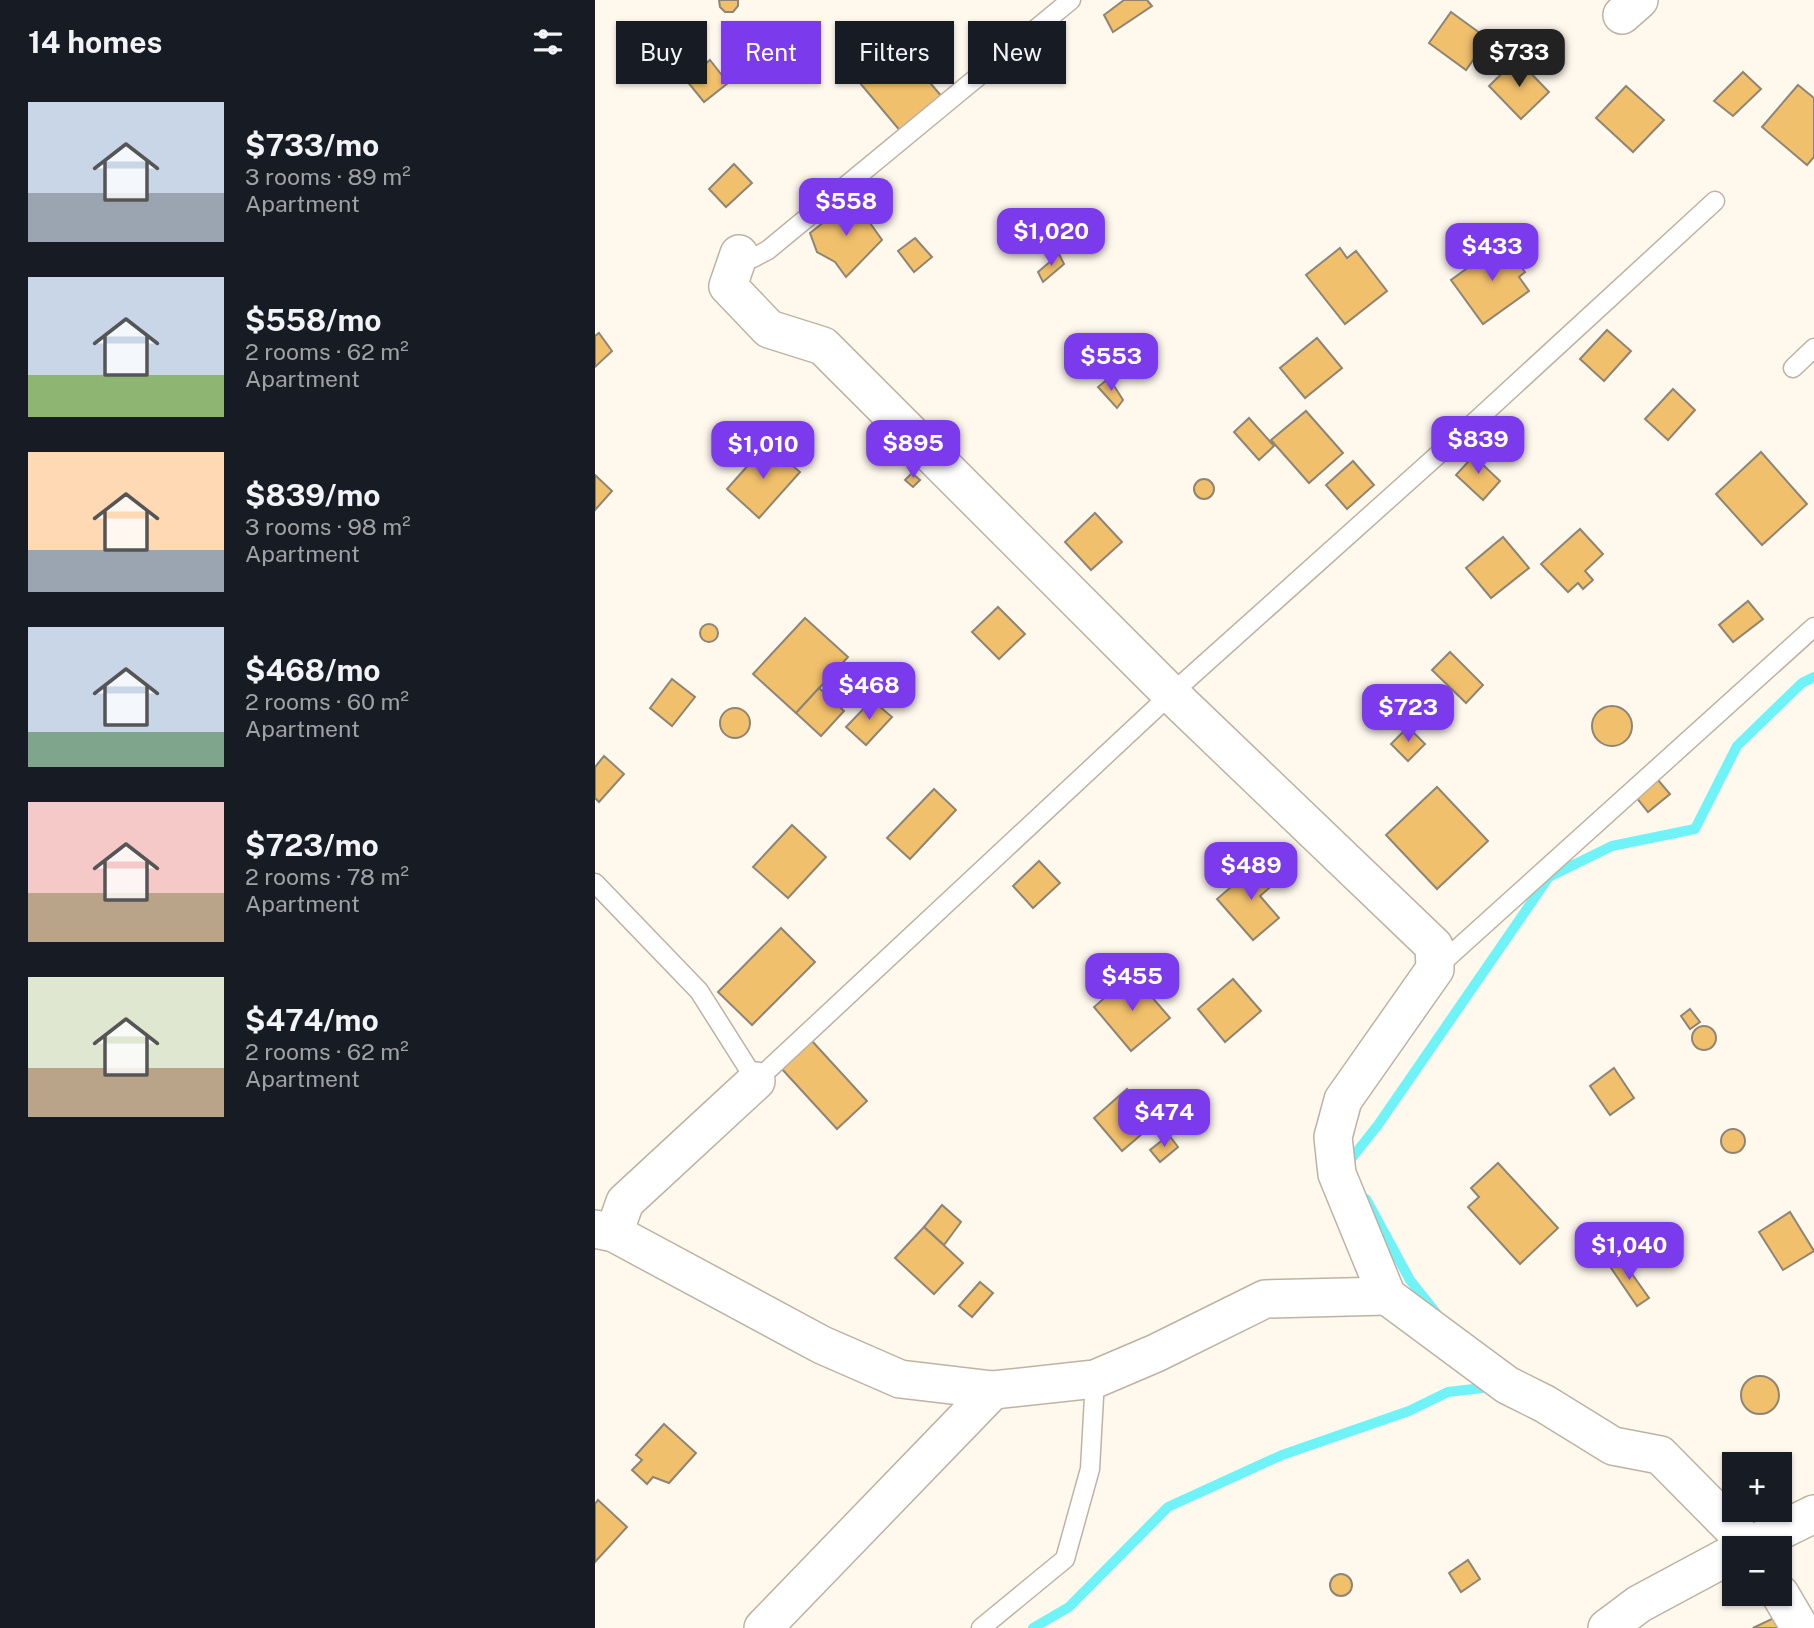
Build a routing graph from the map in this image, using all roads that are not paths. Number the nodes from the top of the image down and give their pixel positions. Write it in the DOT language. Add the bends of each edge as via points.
graph roads {
  1 [pos="1071,0"];
  2 [pos="1715,201"];
  3 [pos="740,254"];
  4 [pos="1814,348"];
  5 [pos="1793,368"];
  6 [pos="1814,627"];
  7 [pos="1171,695"];
  8 [pos="595,883"];
  9 [pos="1436,969"];
  10 [pos="756,1081"];
  11 [pos="604,1231"];
  12 [pos="1387,1296"];
  13 [pos="1095,1379"];
  14 [pos="993,1390"];
  15 [pos="1814,1514"];
  16 [pos="1733,1536"];
  17 [pos="1771,1536"];
  18 [pos="1722,1561"];
  19 [pos="1787,1606"];
  20 [pos="763,1628"];
  21 [pos="981,1628"];
  22 [pos="1607,1628"];
  23 [pos="1800,1628"];
  1 -- 3 [label="lane" via="768,250 753,258"];
  2 -- 7 [label="lane"];
  3 -- 7 [label="street" via="729,286 769,329 823,346"];
  4 -- 5 [label="lane"];
  6 -- 9 [label="lane"];
  7 -- 9 [label="street" via="1434,946"];
  7 -- 10 [label="lane"];
  8 -- 10 [label="lane" via="699,991"];
  9 -- 12 [label="street" via="1343,1100 1333,1137 1337,1174"];
  10 -- 11 [label="street" via="625,1202"];
  11 -- 14 [label="street" via="822,1345 899,1379"];
  12 -- 13 [label="street" via="1265,1299"];
  12 -- 16 [label="street" via="1507,1385 1613,1446 1660,1455"];
  13 -- 14 [label="street"];
  13 -- 21 [label="lane" via="1090,1469 1065,1559"];
  14 -- 20 [label="street"];
  15 -- 17 [label="street"];
  18 -- 22 [label="street" via="1639,1604"];
  19 -- 23 [label="street"];
}
